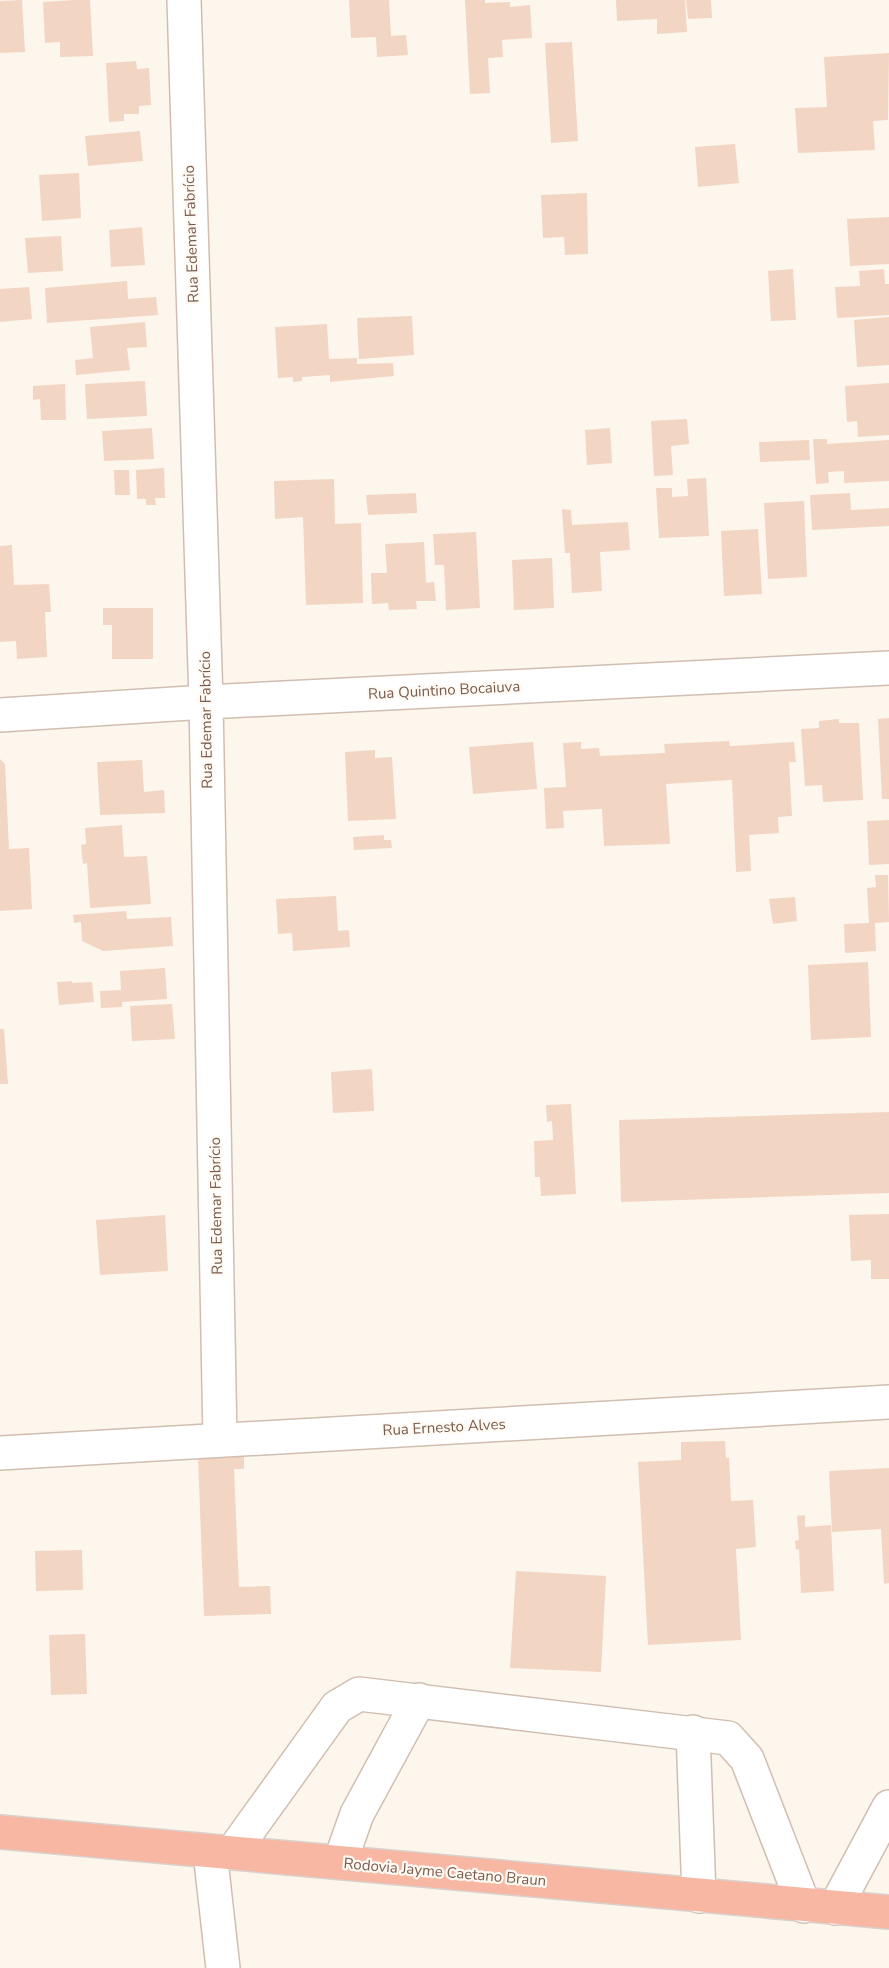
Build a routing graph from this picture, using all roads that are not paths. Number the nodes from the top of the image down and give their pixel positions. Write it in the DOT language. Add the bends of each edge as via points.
graph roads {
  1 [pos="184,0"];
  2 [pos="889,668"];
  3 [pos="206,702"];
  4 [pos="0,715"];
  5 [pos="889,1402"];
  6 [pos="220,1440"];
  7 [pos="0,1453"];
  8 [pos="418,1700"];
  9 [pos="693,1732"];
  10 [pos="889,1807"];
  11 [pos="0,1832"];
  12 [pos="221,1852"];
  13 [pos="340,1862"];
  14 [pos="699,1896"];
  15 [pos="820,1907"];
  16 [pos="889,1912"];
  17 [pos="223,1968"];
  1 -- 3 [label="street, Rua Edemar Fabrício"];
  2 -- 3 [label="street, Rua Quintino Bocaiuva"];
  3 -- 4 [label="street, Rua Quintino Bocaiuva"];
  3 -- 6 [label="street, Rua Edemar Fabrício"];
  5 -- 6 [label="street, Rua Ernesto Alves"];
  6 -- 7 [label="street, Rua Ernesto Alves"];
  8 -- 9 [label="street"];
  8 -- 12 [label="street" via="359,1694 337,1707"];
  8 -- 13 [label="street" via="357,1814"];
  9 -- 14 [label="street"];
  9 -- 15 [label="street" via="728,1737 742,1749"];
  10 -- 15 [label="street"];
  11 -- 12 [label="highway, Rodovia Jayme Caetano Braun"];
  12 -- 13 [label="highway, Rodovia Jayme Caetano Braun"];
  12 -- 17 [label="street"];
  13 -- 14 [label="highway, Rodovia Jayme Caetano Braun"];
  14 -- 15 [label="highway, Rodovia Jayme Caetano Braun"];
  15 -- 16 [label="highway, Rodovia Jayme Caetano Braun"];
}
